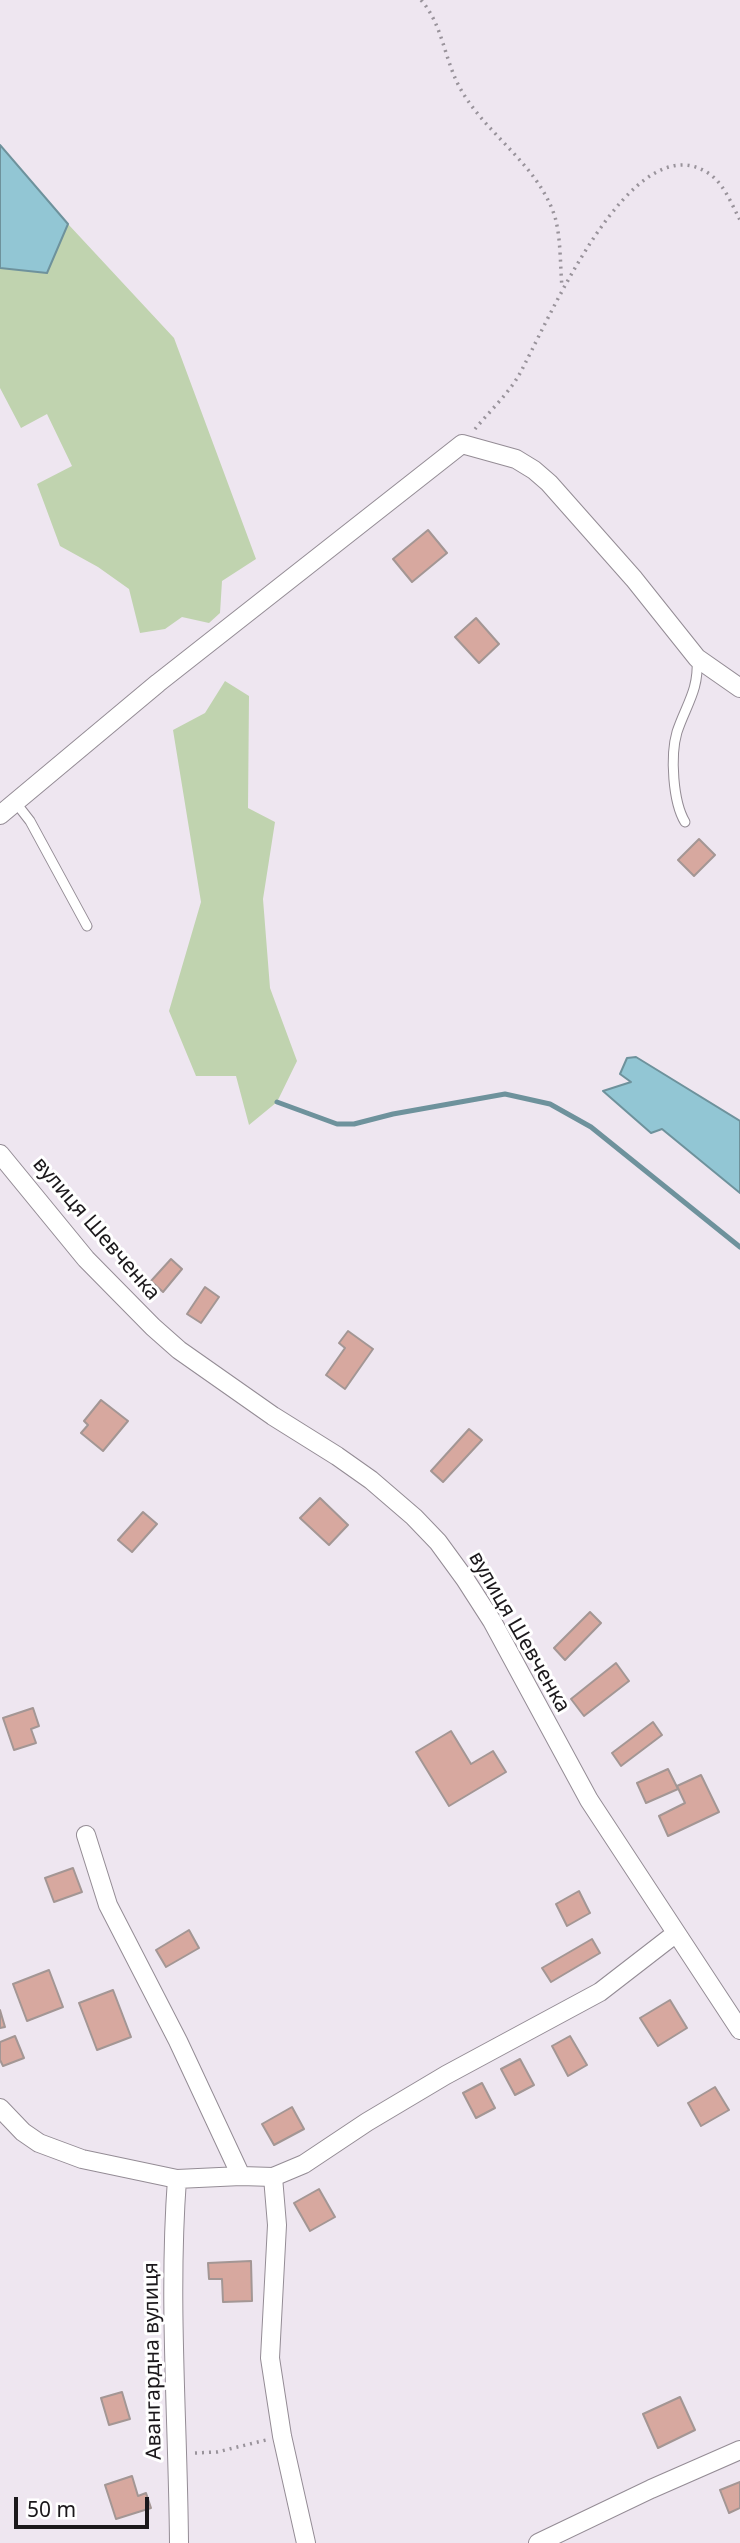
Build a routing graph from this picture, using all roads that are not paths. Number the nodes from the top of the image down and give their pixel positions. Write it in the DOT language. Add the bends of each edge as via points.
graph roads {
  1 [pos="697,658"];
  2 [pos="740,688"];
  3 [pos="16,803"];
  4 [pos="0,815"];
  5 [pos="685,822"];
  6 [pos="87,926"];
  7 [pos="0,1154"];
  8 [pos="86,1835"];
  9 [pos="675,1934"];
  10 [pos="740,2030"];
  11 [pos="0,2108"];
  12 [pos="241,2176"];
  13 [pos="273,2178"];
  14 [pos="177,2179"];
  15 [pos="740,2450"];
  16 [pos="179,2543"];
  17 [pos="306,2543"];
  18 [pos="538,2543"];
  1 -- 2 [label="street"];
  1 -- 3 [label="street" via="549,483 516,459 462,444 158,683"];
  1 -- 5 [label="lane" via="697,685 675,742 676,803"];
  3 -- 4 [label="street"];
  3 -- 6 [label="lane"];
  7 -- 9 [label="street, вулиця Шевченка" via="86,1259 179,1350 371,1480 438,1542 492,1621 589,1800"];
  8 -- 12 [label="street" via="108,1905"];
  9 -- 10 [label="street, вулиця Шевченка"];
  9 -- 13 [label="street" via="600,1992 446,2075 304,2164"];
  11 -- 14 [label="street" via="23,2132 56,2151"];
  12 -- 13 [label="street"];
  12 -- 14 [label="street"];
  13 -- 17 [label="street" via="277,2225 270,2358"];
  14 -- 16 [label="street, Авангардна вулиця" via="173,2230"];
  15 -- 18 [label="street"];
}
